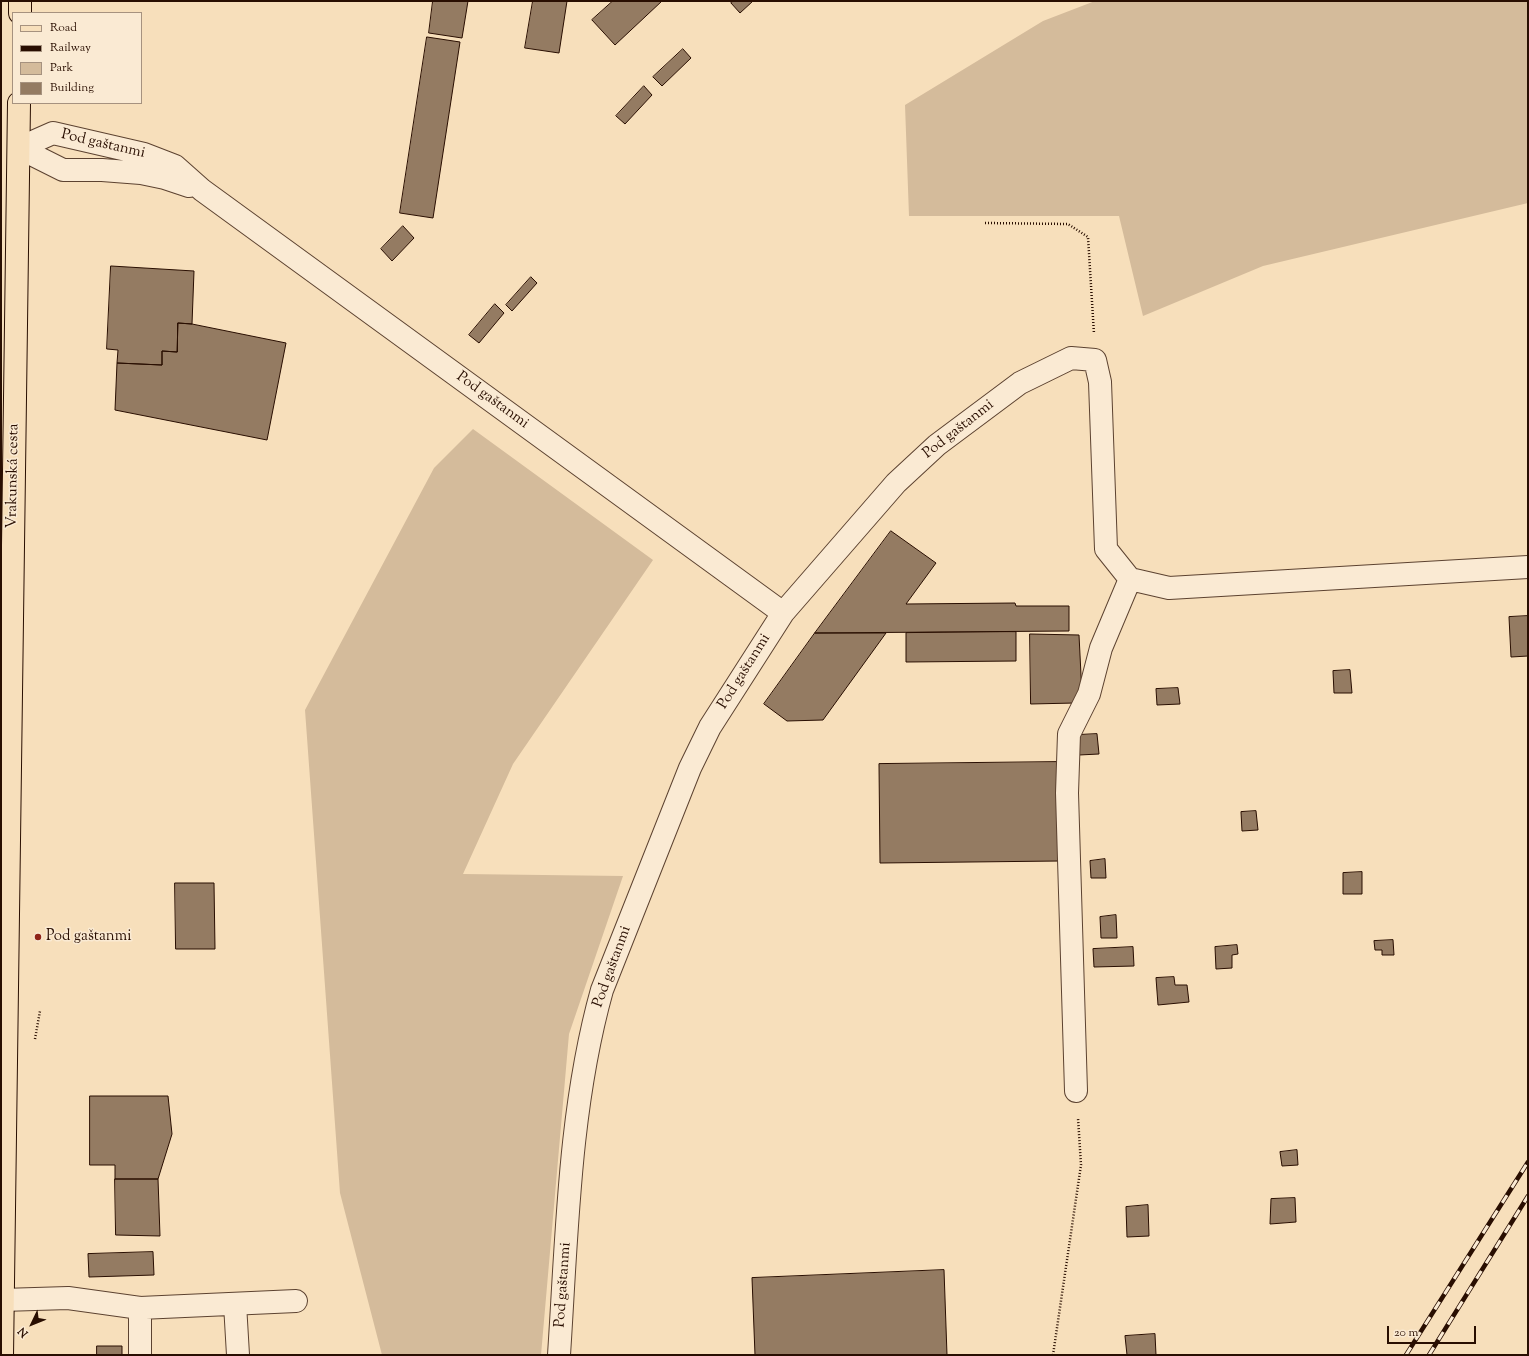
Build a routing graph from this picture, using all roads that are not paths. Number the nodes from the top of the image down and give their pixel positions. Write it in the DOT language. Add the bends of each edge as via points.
graph roads {
  1 [pos="20,1"];
  2 [pos="20,12"];
  3 [pos="19,104"];
  4 [pos="19,148"];
  5 [pos="202,190"];
  6 [pos="1528,568"];
  7 [pos="1130,579"];
  8 [pos="783,613"];
  9 [pos="1076,1091"];
  10 [pos="2,1300"];
  11 [pos="296,1301"];
  12 [pos="236,1304"];
  13 [pos="140,1308"];
  14 [pos="2,1355"];
  15 [pos="140,1355"];
  16 [pos="238,1355"];
  17 [pos="559,1355"];
  1 -- 2 [label="main road"];
  3 -- 4 [label="main road, Vrakunská cesta"];
  4 -- 5 [label="street, Pod gaštanmi" via="64,170 141,173"];
  4 -- 5 [label="street, Pod gaštanmi" via="53,133 144,154 175,166"];
  4 -- 10 [label="main road, Vrakunská cesta"];
  5 -- 8 [label="street, Pod gaštanmi"];
  6 -- 7 [label="street" via="1169,588"];
  7 -- 8 [label="street, Pod gaštanmi" via="1106,549 1100,382 1095,360 1071,358 1020,383 936,445 896,483"];
  7 -- 9 [label="street" via="1101,648 1090,694 1069,734 1067,793"];
  8 -- 17 [label="street, Pod gaštanmi" via="710,727 690,768 602,990 592,1028 576,1121"];
  10 -- 13 [label="street" via="68,1298"];
  10 -- 14 [label="main road, Vrakunská cesta"];
  11 -- 12 [label="street"];
  12 -- 13 [label="street"];
  12 -- 16 [label="street"];
  13 -- 15 [label="street"];
}
